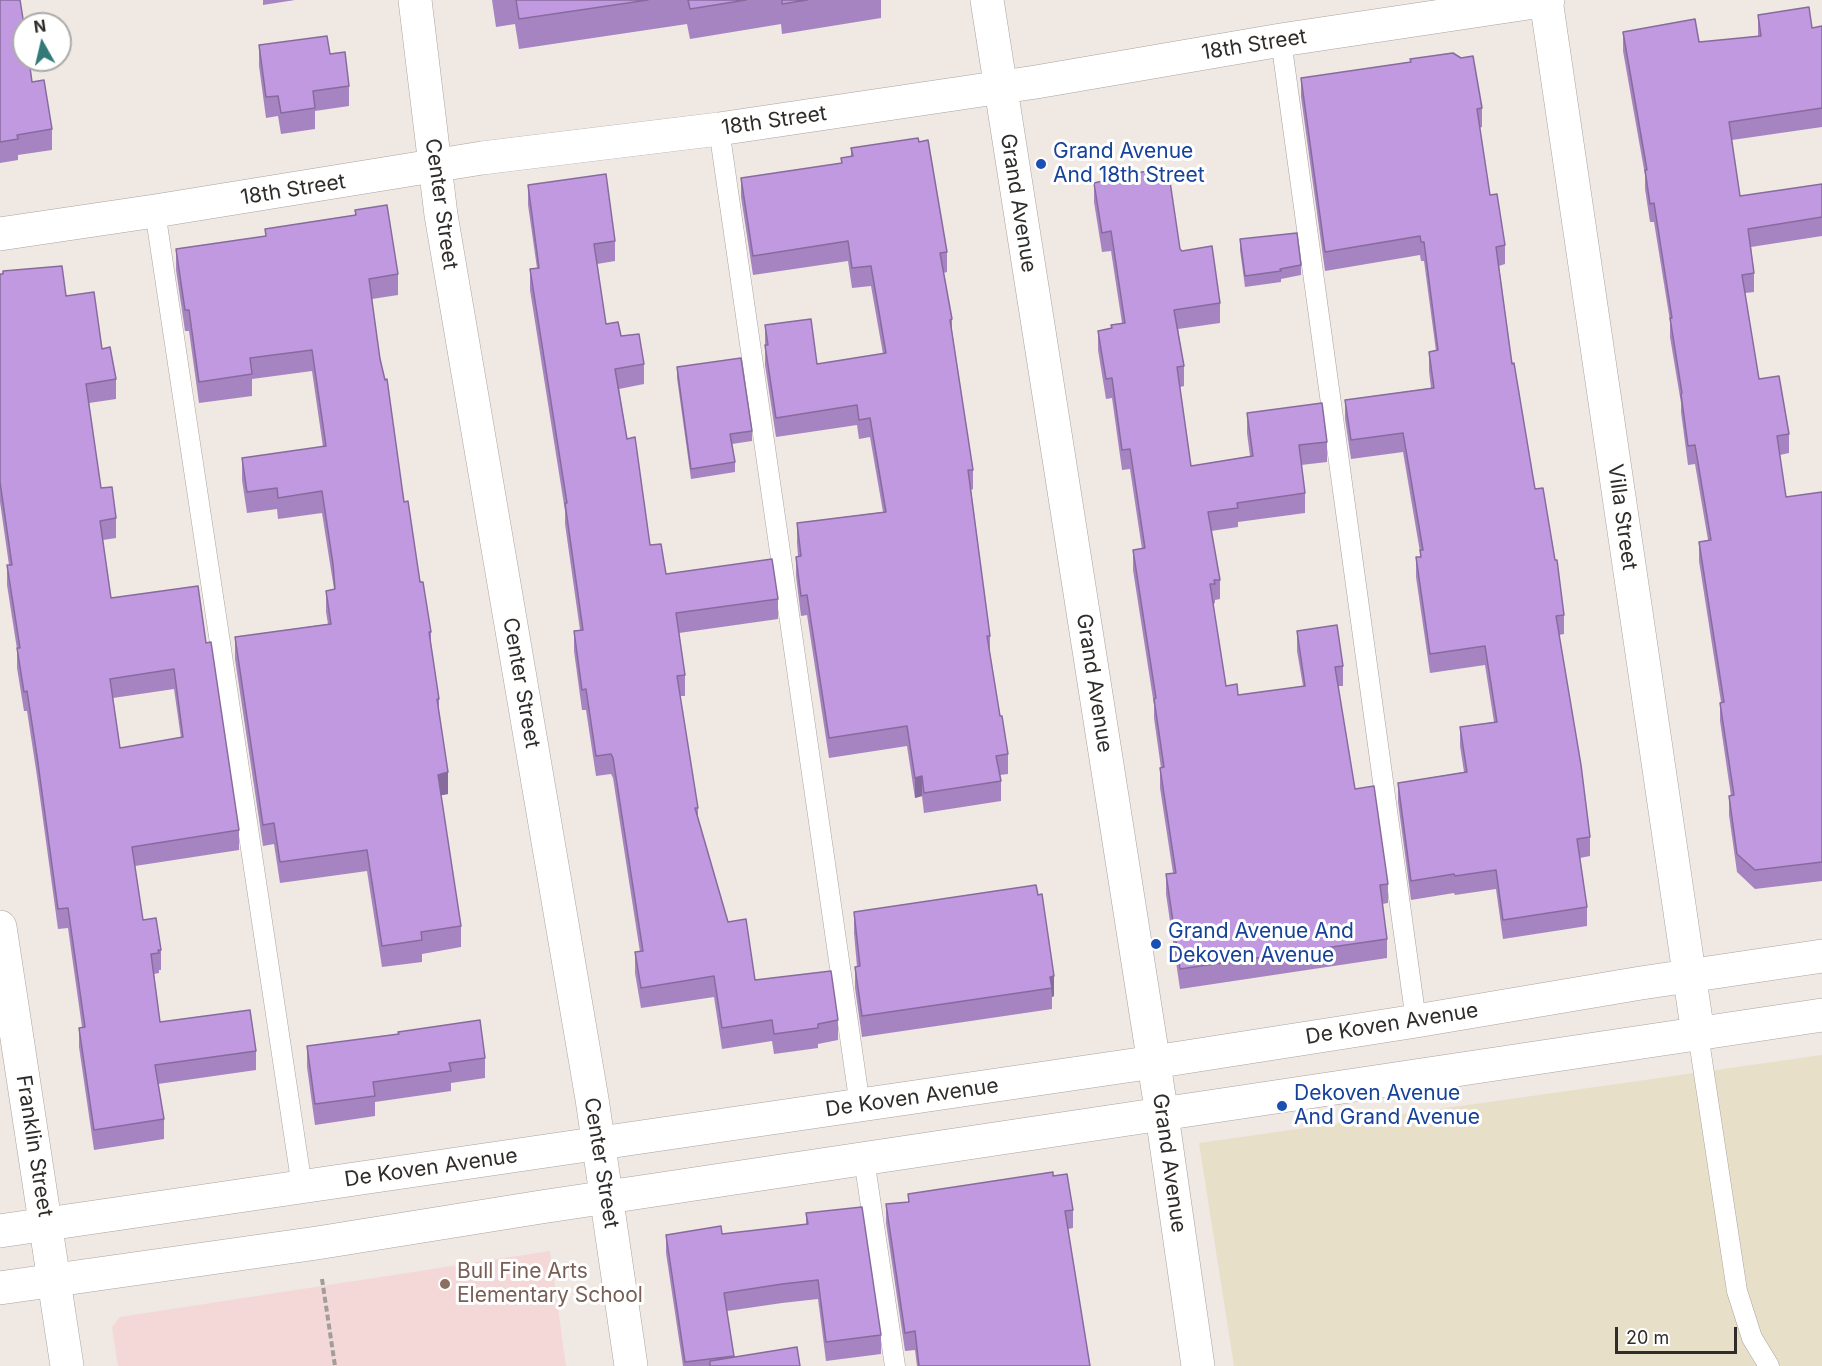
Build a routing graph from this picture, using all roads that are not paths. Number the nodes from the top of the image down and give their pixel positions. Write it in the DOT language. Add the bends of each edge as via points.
graph roads {
  1 [pos="415,0"];
  2 [pos="987,0"];
  3 [pos="1547,0"];
  4 [pos="1281,40"];
  5 [pos="1000,87"];
  6 [pos="719,129"];
  7 [pos="435,166"];
  8 [pos="155,211"];
  9 [pos="0,234"];
  10 [pos="0,927"];
  11 [pos="1822,956"];
  12 [pos="1689,975"];
  13 [pos="1822,1015"];
  14 [pos="1416,1021"];
  15 [pos="1698,1034"];
  16 [pos="1154,1062"];
  17 [pos="860,1106"];
  18 [pos="1162,1115"];
  19 [pos="599,1144"];
  20 [pos="864,1159"];
  21 [pos="302,1187"];
  22 [pos="607,1197"];
  23 [pos="46,1224"];
  24 [pos="0,1232"];
  25 [pos="54,1279"];
  26 [pos="0,1288"];
  27 [pos="67,1366"];
  28 [pos="631,1366"];
  29 [pos="895,1366"];
  30 [pos="1198,1366"];
  31 [pos="1768,1366"];
  1 -- 7 [label="street, Center Street"];
  2 -- 5 [label="street, Grand Avenue"];
  3 -- 4 [label="street, 18th Street"];
  3 -- 12 [label="street, Villa Street"];
  4 -- 5 [label="street, 18th Street"];
  4 -- 14 [label="lane"];
  5 -- 6 [label="street, 18th Street"];
  5 -- 16 [label="street, Grand Avenue"];
  6 -- 7 [label="street, 18th Street"];
  6 -- 17 [label="lane"];
  7 -- 8 [label="street, 18th Street"];
  7 -- 19 [label="street, Center Street"];
  8 -- 9 [label="street, 18th Street"];
  8 -- 21 [label="lane"];
  10 -- 23 [label="street, Franklin Street"];
  11 -- 12 [label="street, De Koven Avenue"];
  12 -- 14 [label="street, De Koven Avenue"];
  12 -- 15 [label="street, Villa Street"];
  13 -- 15 [label="street"];
  14 -- 16 [label="street, De Koven Avenue"];
  15 -- 18 [label="street"];
  15 -- 31 [label="lane" via="1737,1291 1752,1338"];
  16 -- 17 [label="street, De Koven Avenue"];
  16 -- 18 [label="street, Grand Avenue"];
  17 -- 19 [label="street, De Koven Avenue"];
  18 -- 20 [label="street"];
  18 -- 30 [label="street, Grand Avenue"];
  19 -- 21 [label="street, De Koven Avenue"];
  19 -- 22 [label="street, Center Street"];
  20 -- 22 [label="street"];
  20 -- 29 [label="lane"];
  21 -- 23 [label="street, De Koven Avenue"];
  22 -- 25 [label="street"];
  22 -- 28 [label="street, Center Street"];
  23 -- 24 [label="street, De Koven Avenue"];
  23 -- 25 [label="street, Franklin Street"];
  25 -- 26 [label="street"];
  25 -- 27 [label="street, Franklin Street"];
}
